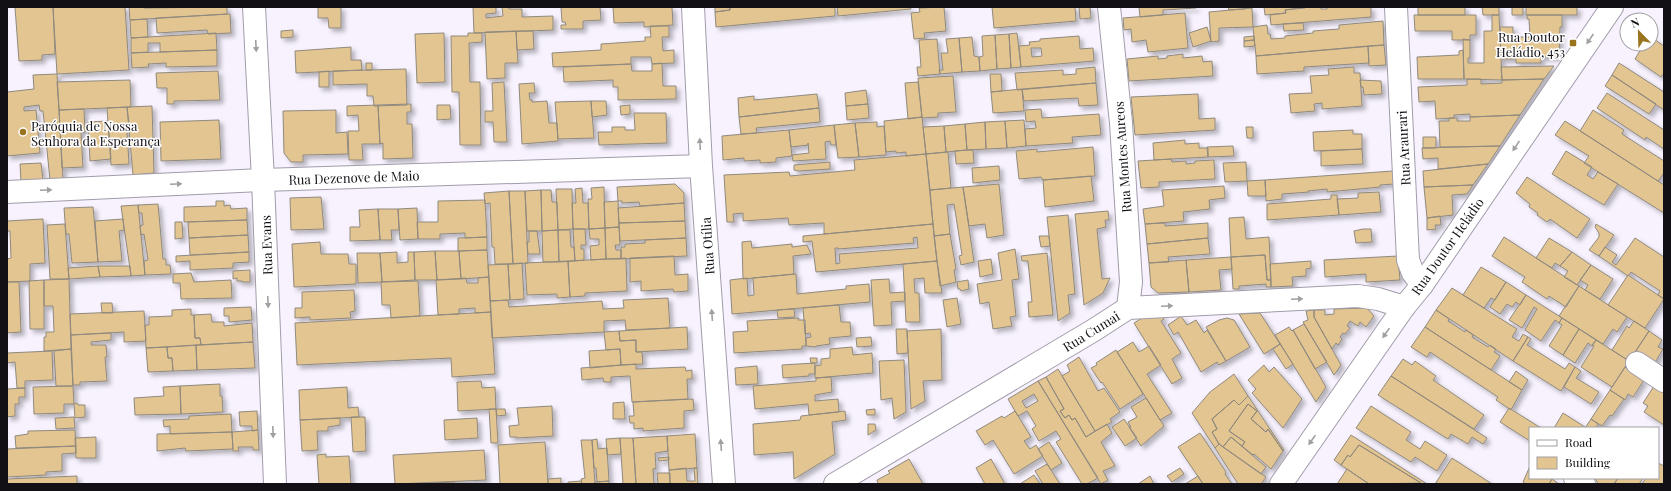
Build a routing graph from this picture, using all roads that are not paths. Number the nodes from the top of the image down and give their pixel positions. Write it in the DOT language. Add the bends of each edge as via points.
graph roads {
  1 [pos="254,7"];
  2 [pos="693,7"];
  3 [pos="1109,7"];
  4 [pos="1396,7"];
  5 [pos="1612,7"];
  6 [pos="701,166"];
  7 [pos="263,180"];
  8 [pos="7,192"];
  9 [pos="1422,285"];
  10 [pos="1404,307"];
  11 [pos="1128,308"];
  12 [pos="1637,363"];
  13 [pos="1664,381"];
  14 [pos="275,484"];
  15 [pos="724,484"];
  16 [pos="835,484"];
  17 [pos="1281,484"];
  1 -- 7 [label="street, Rua Evans, one-way"];
  6 -- 2 [label="street, Rua Otília, one-way"];
  3 -- 11 [label="street, Rua Montes Aureos" via="1121,123 1131,282"];
  4 -- 9 [label="street, Rua Araurari" via="1408,260"];
  5 -- 9 [label="street, Rua Doutor Heládio, one-way"];
  6 -- 7 [label="street, Rua Dezenove de Maio"];
  15 -- 6 [label="street, Rua Otília, one-way"];
  8 -- 7 [label="street, Rua Dezenove de Maio, one-way"];
  7 -- 14 [label="street, Rua Evans, one-way"];
  9 -- 10 [label="street, Rua Doutor Heládio"];
  11 -- 10 [label="street, Rua Cumai, one-way" via="1358,296"];
  10 -- 17 [label="street, Rua Doutor Heládio, one-way"];
  11 -- 16 [label="street, Rua Cumai"];
  12 -- 13 [label="street"];
}
